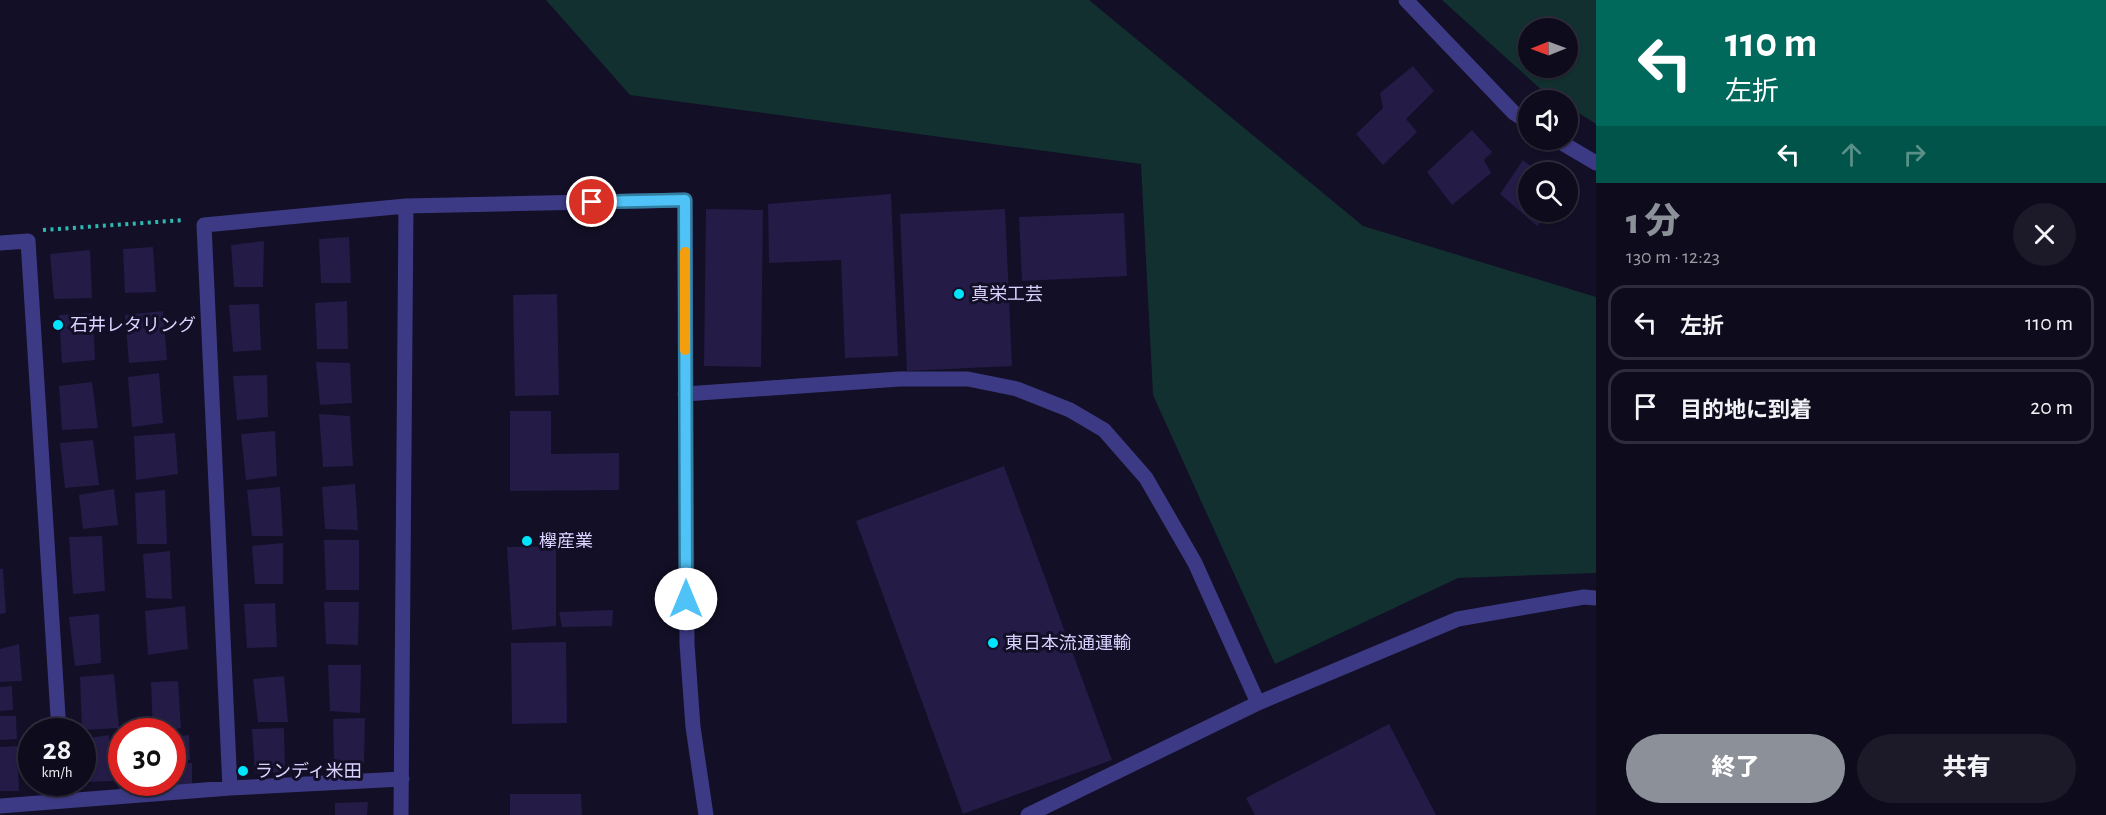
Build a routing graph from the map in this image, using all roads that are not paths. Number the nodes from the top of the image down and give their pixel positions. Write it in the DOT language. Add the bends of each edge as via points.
graph roads {
  1 [pos="1406,0"];
  2 [pos="1518,116"];
  3 [pos="1574,150"];
  4 [pos="1596,163"];
  5 [pos="406,206"];
  6 [pos="0,243"];
  7 [pos="685,394"];
  8 [pos="1596,598"];
  9 [pos="1258,703"];
  10 [pos="57,718"];
  11 [pos="402,779"];
  12 [pos="230,788"];
  13 [pos="63,796"];
  14 [pos="63,801"];
  15 [pos="0,806"];
  16 [pos="401,815"];
  17 [pos="706,815"];
  18 [pos="1028,815"];
  1 -- 2 [label="street"];
  3 -- 4 [label="street"];
  5 -- 7 [label="street" via="685,200"];
  5 -- 11 [label="street"];
  5 -- 12 [label="street" via="204,225"];
  6 -- 10 [label="street" via="27,241"];
  7 -- 9 [label="street" via="900,379 968,379 1017,389 1071,410 1104,430 1146,478 1195,563"];
  7 -- 17 [label="street" via="687,644 693,727"];
  8 -- 9 [label="street" via="1458,619"];
  9 -- 18 [label="street"];
  11 -- 12 [label="street"];
  11 -- 16 [label="street"];
  12 -- 14 [label="street"];
  13 -- 14 [label="street"];
  14 -- 15 [label="street"];
}
